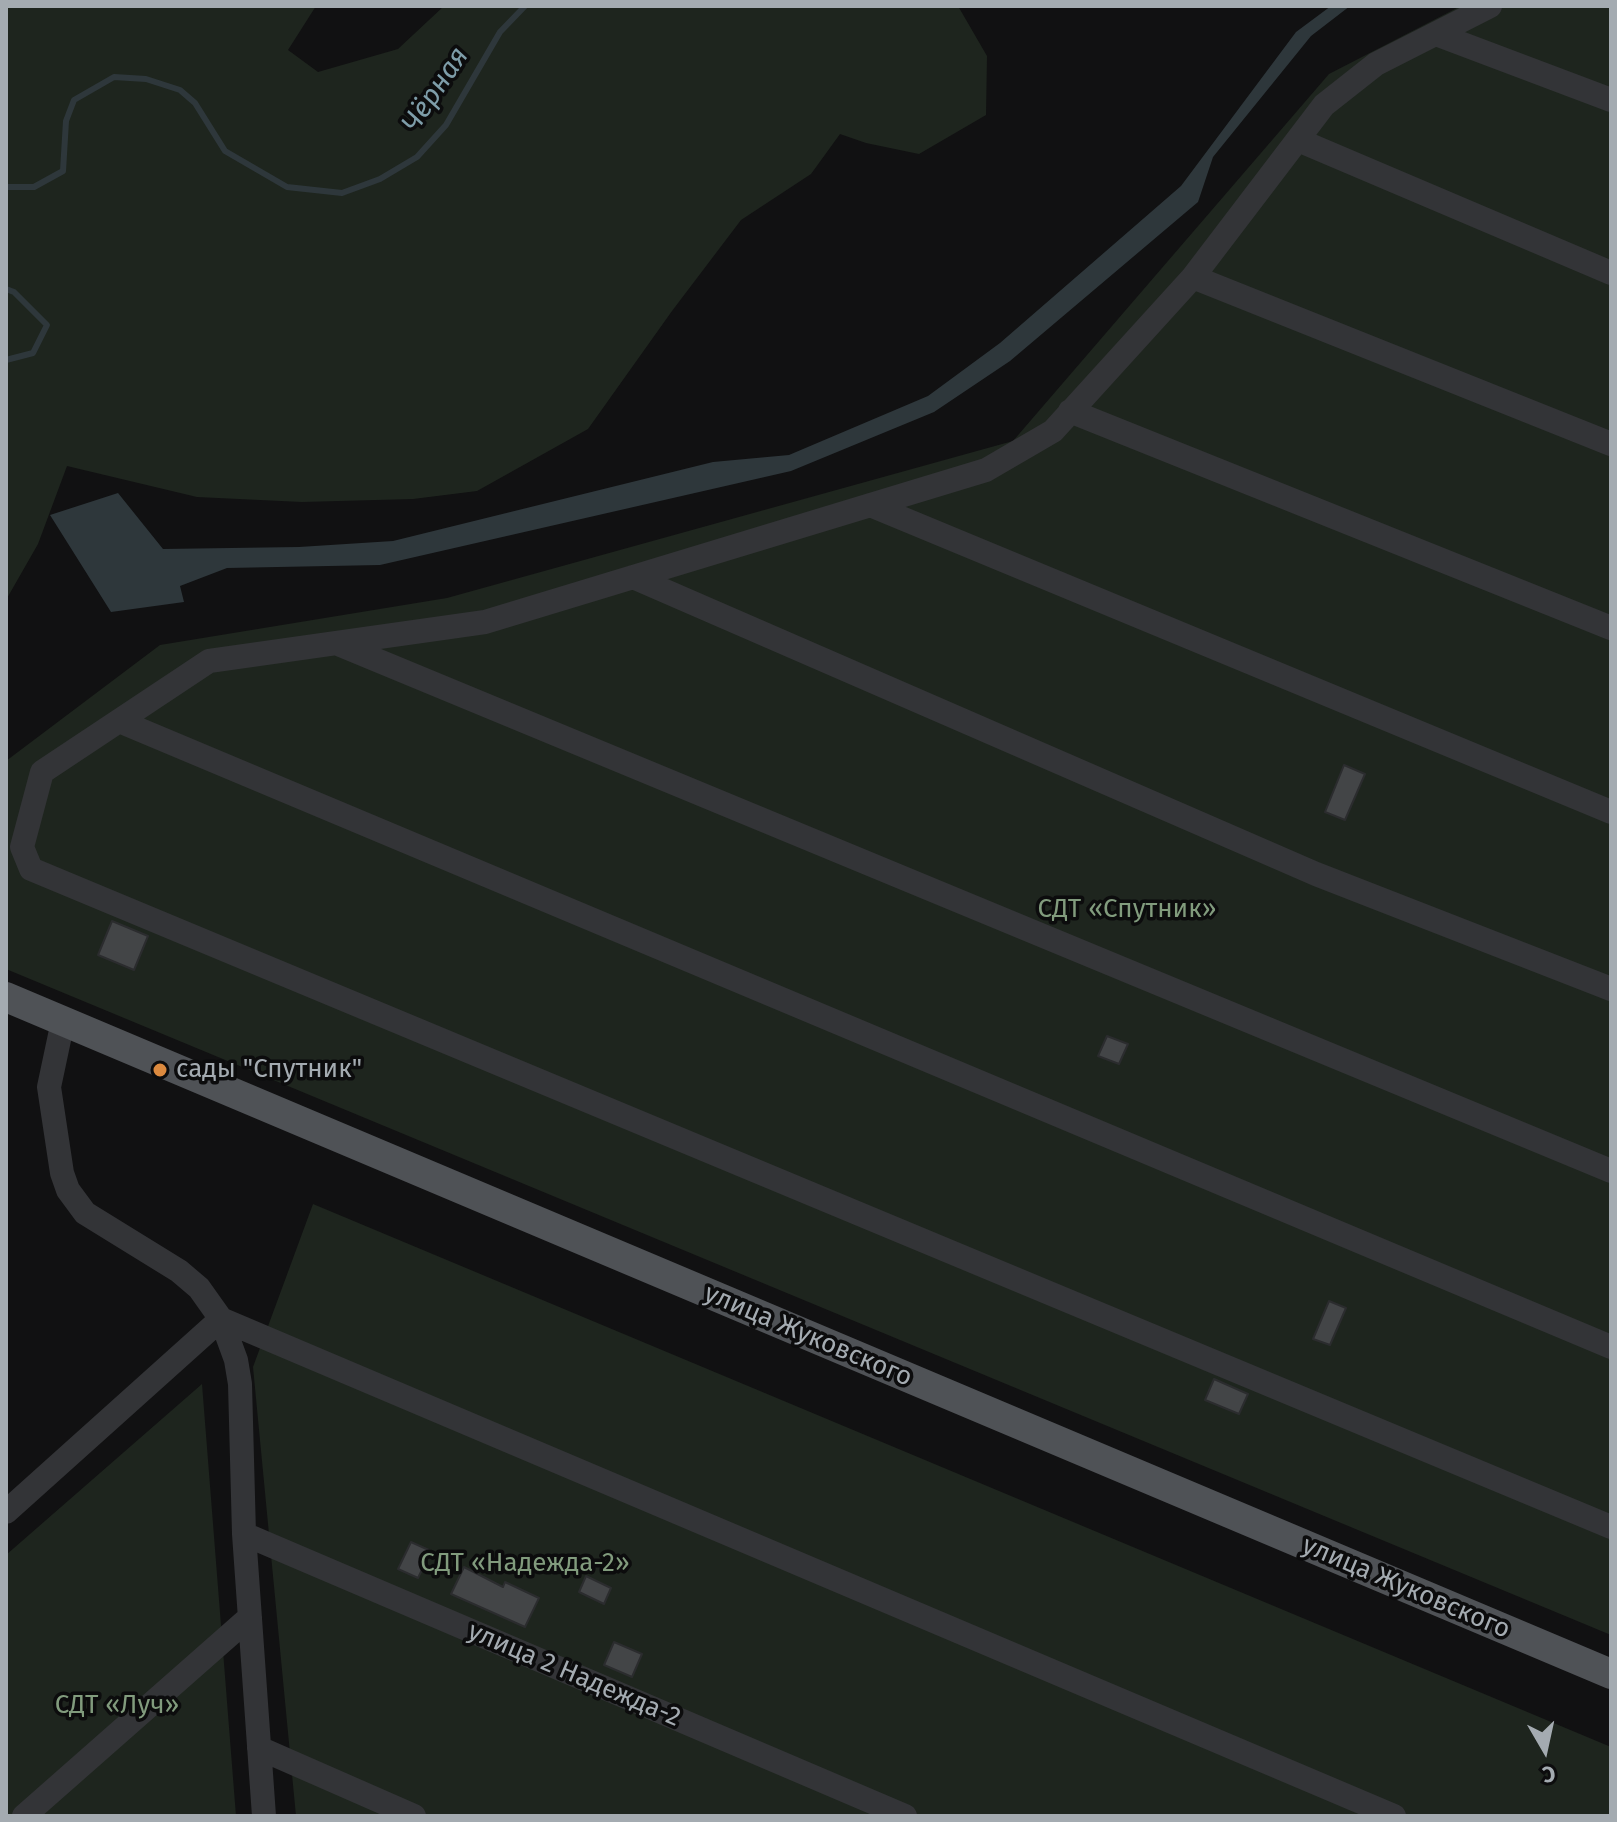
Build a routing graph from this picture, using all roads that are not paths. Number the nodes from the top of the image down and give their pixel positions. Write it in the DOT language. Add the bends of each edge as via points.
graph roads {
  1 [pos="1490,6"];
  2 [pos="1436,34"];
  3 [pos="1611,100"];
  4 [pos="1298,140"];
  5 [pos="1611,273"];
  6 [pos="1193,277"];
  7 [pos="1070,411"];
  8 [pos="1611,444"];
  9 [pos="870,505"];
  10 [pos="633,577"];
  11 [pos="1611,628"];
  12 [pos="336,643"];
  13 [pos="119,721"];
  14 [pos="1611,812"];
  15 [pos="1611,989"];
  16 [pos="6,997"];
  17 [pos="63,1021"];
  18 [pos="1611,1171"];
  19 [pos="221,1319"];
  20 [pos="1611,1347"];
  21 [pos="6,1512"];
  22 [pos="1611,1527"];
  23 [pos="244,1534"];
  24 [pos="250,1617"];
  25 [pos="1611,1674"];
  26 [pos="259,1748"];
  27 [pos="24,1816"];
  28 [pos="264,1816"];
  29 [pos="414,1816"];
  30 [pos="905,1816"];
  31 [pos="1394,1816"];
  1 -- 2 [label="street"];
  2 -- 3 [label="street"];
  2 -- 4 [label="street" via="1376,64 1324,105"];
  4 -- 5 [label="street"];
  4 -- 6 [label="street"];
  6 -- 7 [label="street"];
  6 -- 8 [label="street"];
  7 -- 9 [label="street" via="1053,431 986,470"];
  7 -- 11 [label="street"];
  9 -- 10 [label="street"];
  9 -- 14 [label="street"];
  10 -- 12 [label="street" via="485,622"];
  10 -- 15 [label="street" via="1316,874"];
  12 -- 13 [label="street" via="209,661"];
  12 -- 18 [label="street"];
  13 -- 20 [label="street"];
  13 -- 22 [label="street" via="42,772 22,847 31,869"];
  16 -- 17 [label="main road, улица Жуковского"];
  17 -- 19 [label="street" via="49,1087 68,1190 85,1213 179,1271"];
  17 -- 25 [label="main road, улица Жуковского"];
  19 -- 21 [label="street"];
  19 -- 23 [label="street" via="240,1384"];
  19 -- 31 [label="street"];
  23 -- 24 [label="street"];
  23 -- 30 [label="street, улица 2 Надежда-2"];
  24 -- 26 [label="street"];
  24 -- 27 [label="street"];
  26 -- 28 [label="street"];
  26 -- 29 [label="street"];
}
